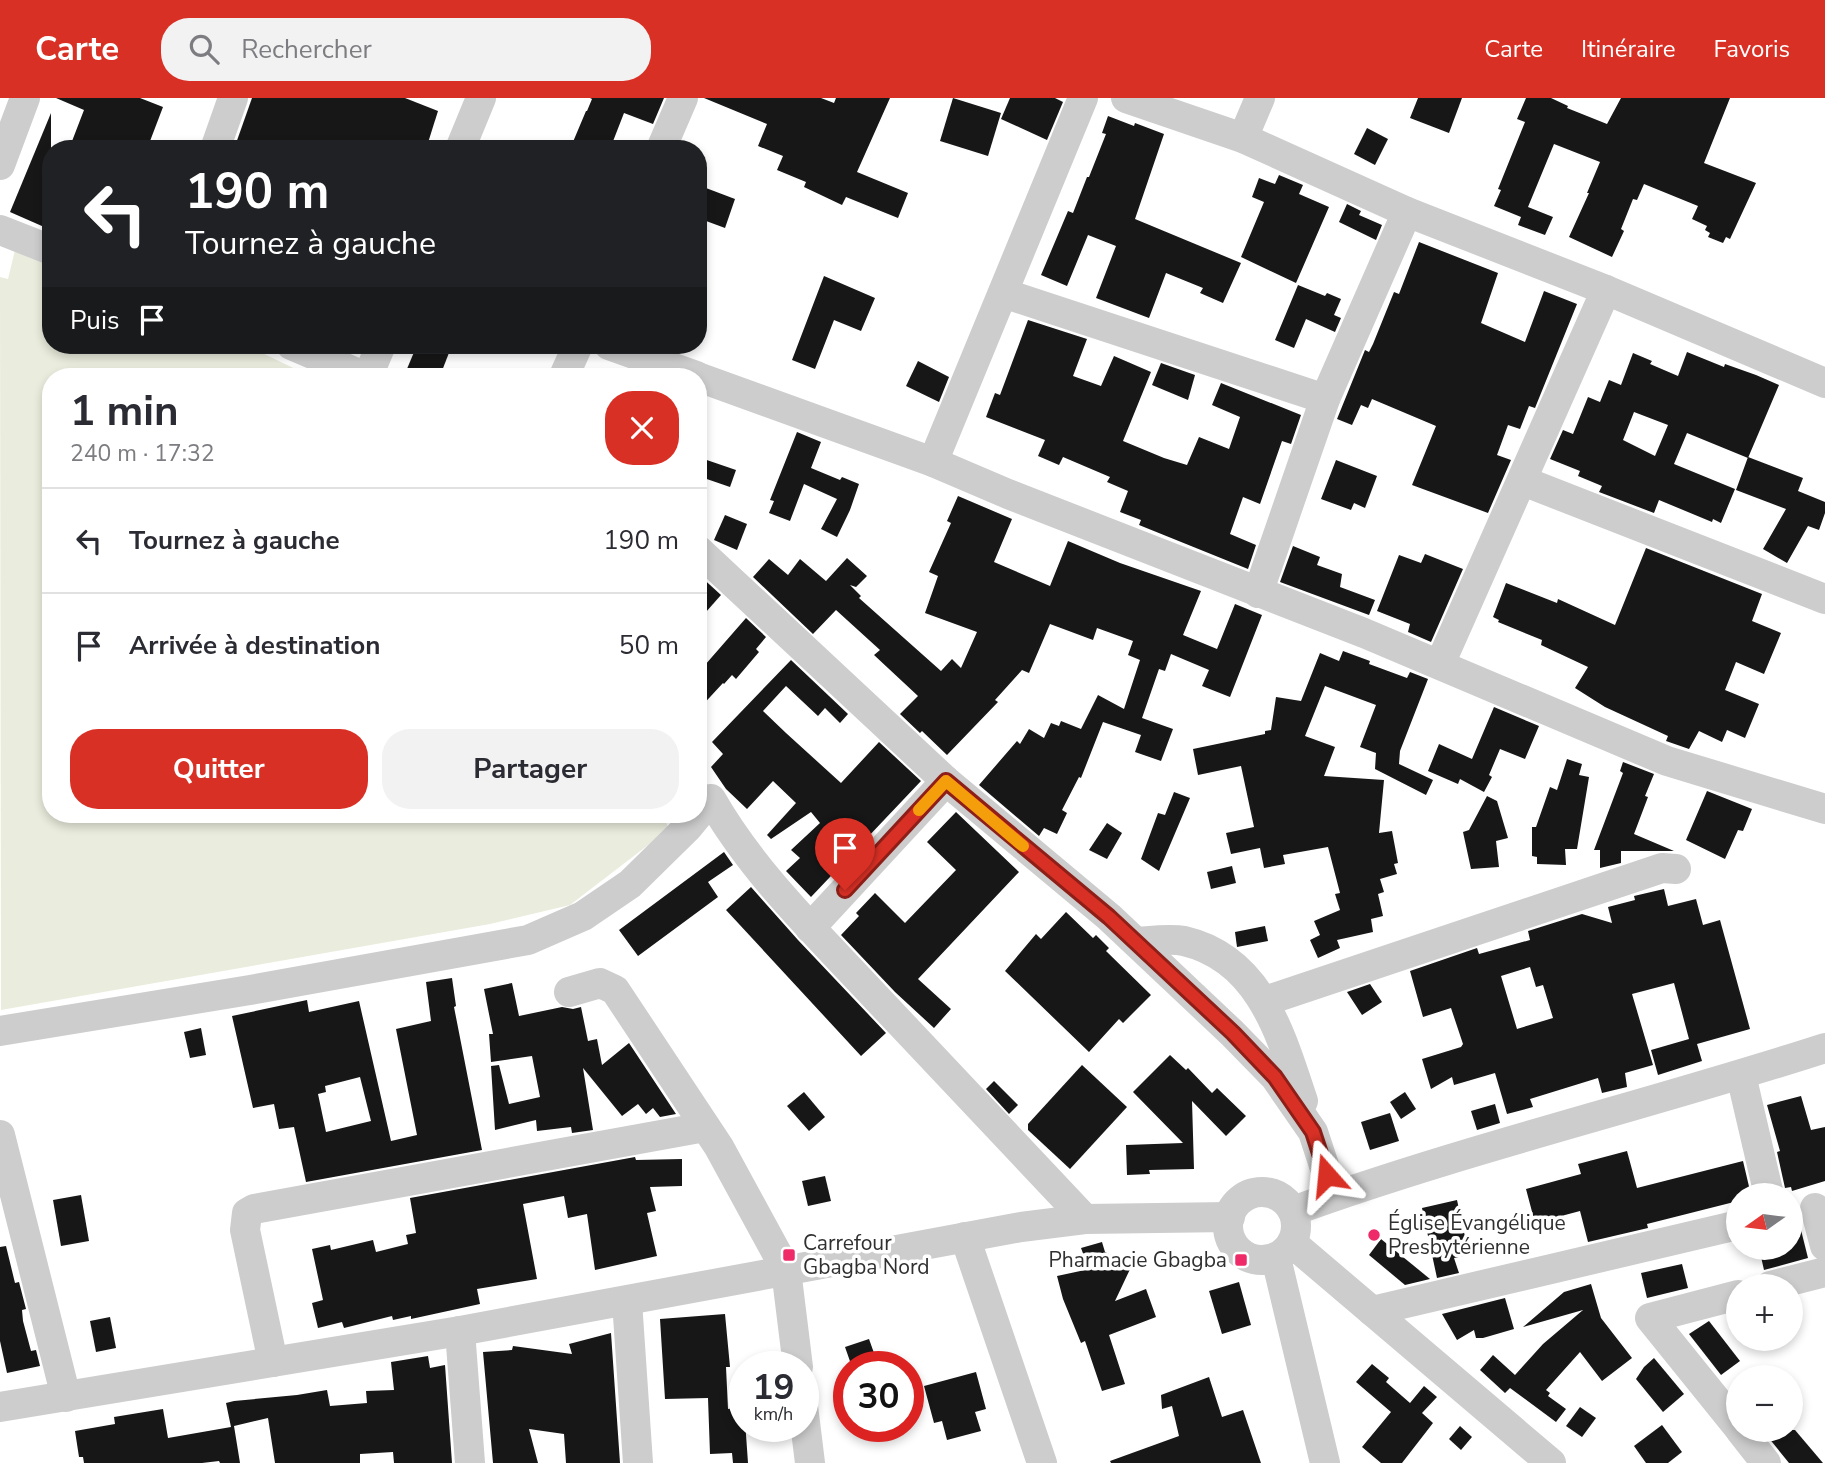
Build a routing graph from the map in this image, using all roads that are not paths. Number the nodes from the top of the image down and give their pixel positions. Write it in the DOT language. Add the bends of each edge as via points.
graph roads {
  1 [pos="25,98"];
  2 [pos="233,98"];
  3 [pos="481,98"];
  4 [pos="683,98"];
  5 [pos="1083,98"];
  6 [pos="1126,98"];
  7 [pos="1260,98"];
  8 [pos="1243,138"];
  9 [pos="218,140"];
  10 [pos="464,140"];
  11 [pos="666,140"];
  12 [pos="0,164"];
  13 [pos="1407,212"];
  14 [pos="0,230"];
  15 [pos="42,246"];
  16 [pos="1606,290"];
  17 [pos="1003,293"];
  18 [pos="312,354"];
  19 [pos="634,354"];
  20 [pos="346,368"];
  21 [pos="672,368"];
  22 [pos="707,381"];
  23 [pos="1825,383"];
  24 [pos="1325,399"];
  25 [pos="933,462"];
  26 [pos="1523,481"];
  27 [pos="707,559"];
  28 [pos="1258,593"];
  29 [pos="1825,599"];
  30 [pos="1440,664"];
  31 [pos="946,781"];
  32 [pos="707,804"];
  33 [pos="1825,809"];
  34 [pos="691,823"];
  35 [pos="1676,869"];
  36 [pos="810,928"];
  37 [pos="1136,942"];
  38 [pos="569,992"];
  39 [pos="1265,1001"];
  40 [pos="0,1031"];
  41 [pos="1825,1048"];
  42 [pos="1741,1075"];
  43 [pos="705,1127"];
  44 [pos="1313,1132"];
  45 [pos="0,1135"];
  46 [pos="1766,1183"];
  47 [pos="1334,1196"];
  48 [pos="1810,1209"];
  49 [pos="1293,1211"];
  50 [pos="1230,1217"];
  51 [pos="1085,1219"];
  52 [pos="1726,1228"];
  53 [pos="965,1237"];
  54 [pos="1825,1246"];
  55 [pos="1284,1250"];
  56 [pos="786,1270"];
  57 [pos="1825,1272"];
  58 [pos="1803,1278"];
  59 [pos="1726,1298"];
  60 [pos="627,1301"];
  61 [pos="1372,1311"];
  62 [pos="460,1331"];
  63 [pos="796,1351"];
  64 [pos="273,1362"];
  65 [pos="66,1397"];
  66 [pos="0,1407"];
  67 [pos="1726,1412"];
  68 [pos="807,1442"];
  69 [pos="1750,1442"];
  70 [pos="470,1463"];
  71 [pos="638,1463"];
  72 [pos="810,1463"];
  73 [pos="1042,1463"];
  74 [pos="1325,1463"];
  75 [pos="1550,1463"];
  76 [pos="1766,1463"];
  1 -- 12 [label="street"];
  2 -- 9 [label="street"];
  3 -- 10 [label="street"];
  4 -- 11 [label="street"];
  5 -- 17 [label="street"];
  6 -- 8 [label="street"];
  7 -- 8 [label="street"];
  8 -- 13 [label="street"];
  13 -- 16 [label="street"];
  13 -- 24 [label="street"];
  14 -- 15 [label="street"];
  16 -- 23 [label="street"];
  16 -- 26 [label="street"];
  17 -- 24 [label="street"];
  17 -- 25 [label="street"];
  18 -- 20 [label="street"];
  19 -- 21 [label="street"];
  22 -- 25 [label="street"];
  24 -- 28 [label="street"];
  25 -- 28 [label="street"];
  26 -- 29 [label="street"];
  26 -- 30 [label="street"];
  27 -- 31 [label="street"];
  28 -- 30 [label="street"];
  30 -- 33 [label="street" via="1667,761"];
  31 -- 36 [label="street"];
  31 -- 37 [label="street"];
  32 -- 36 [label="street" via="711,799 753,863"];
  34 -- 40 [label="street" via="630,884 583,916 528,940"];
  35 -- 39 [label="street" via="1662,868"];
  36 -- 51 [label="street"];
  37 -- 39 [label="street" via="1181,940 1214,951 1232,963"];
  37 -- 44 [label="street" via="1275,1077"];
  38 -- 43 [label="street" via="600,983 615,990"];
  39 -- 44 [label="street"];
  41 -- 42 [label="street"];
  42 -- 46 [label="street"];
  42 -- 47 [label="street"];
  43 -- 56 [label="street"];
  43 -- 64 [label="street" via="254,1209 247,1213 245,1230"];
  44 -- 47 [label="street"];
  45 -- 65 [label="street"];
  47 -- 49 [label="street"];
  48 -- 54 [label="street"];
  49 -- 50 [label="street" via="1276,1195 1253,1193 1235,1206"];
  49 -- 55 [label="street" via="1296,1232"];
  50 -- 51 [label="street"];
  50 -- 55 [label="street" via="1231,1239 1245,1255 1266,1261"];
  51 -- 53 [label="street"];
  52 -- 61 [label="street"];
  53 -- 56 [label="street"];
  53 -- 73 [label="street"];
  55 -- 61 [label="street"];
  55 -- 74 [label="street"];
  56 -- 60 [label="street"];
  56 -- 63 [label="street"];
  57 -- 58 [label="street"];
  59 -- 67 [label="street" via="1650,1318"];
  60 -- 62 [label="street"];
  60 -- 71 [label="street"];
  61 -- 75 [label="street"];
  62 -- 64 [label="street"];
  62 -- 70 [label="street"];
  64 -- 65 [label="street"];
  65 -- 66 [label="street"];
  68 -- 72 [label="street"];
  69 -- 76 [label="street"];
}
